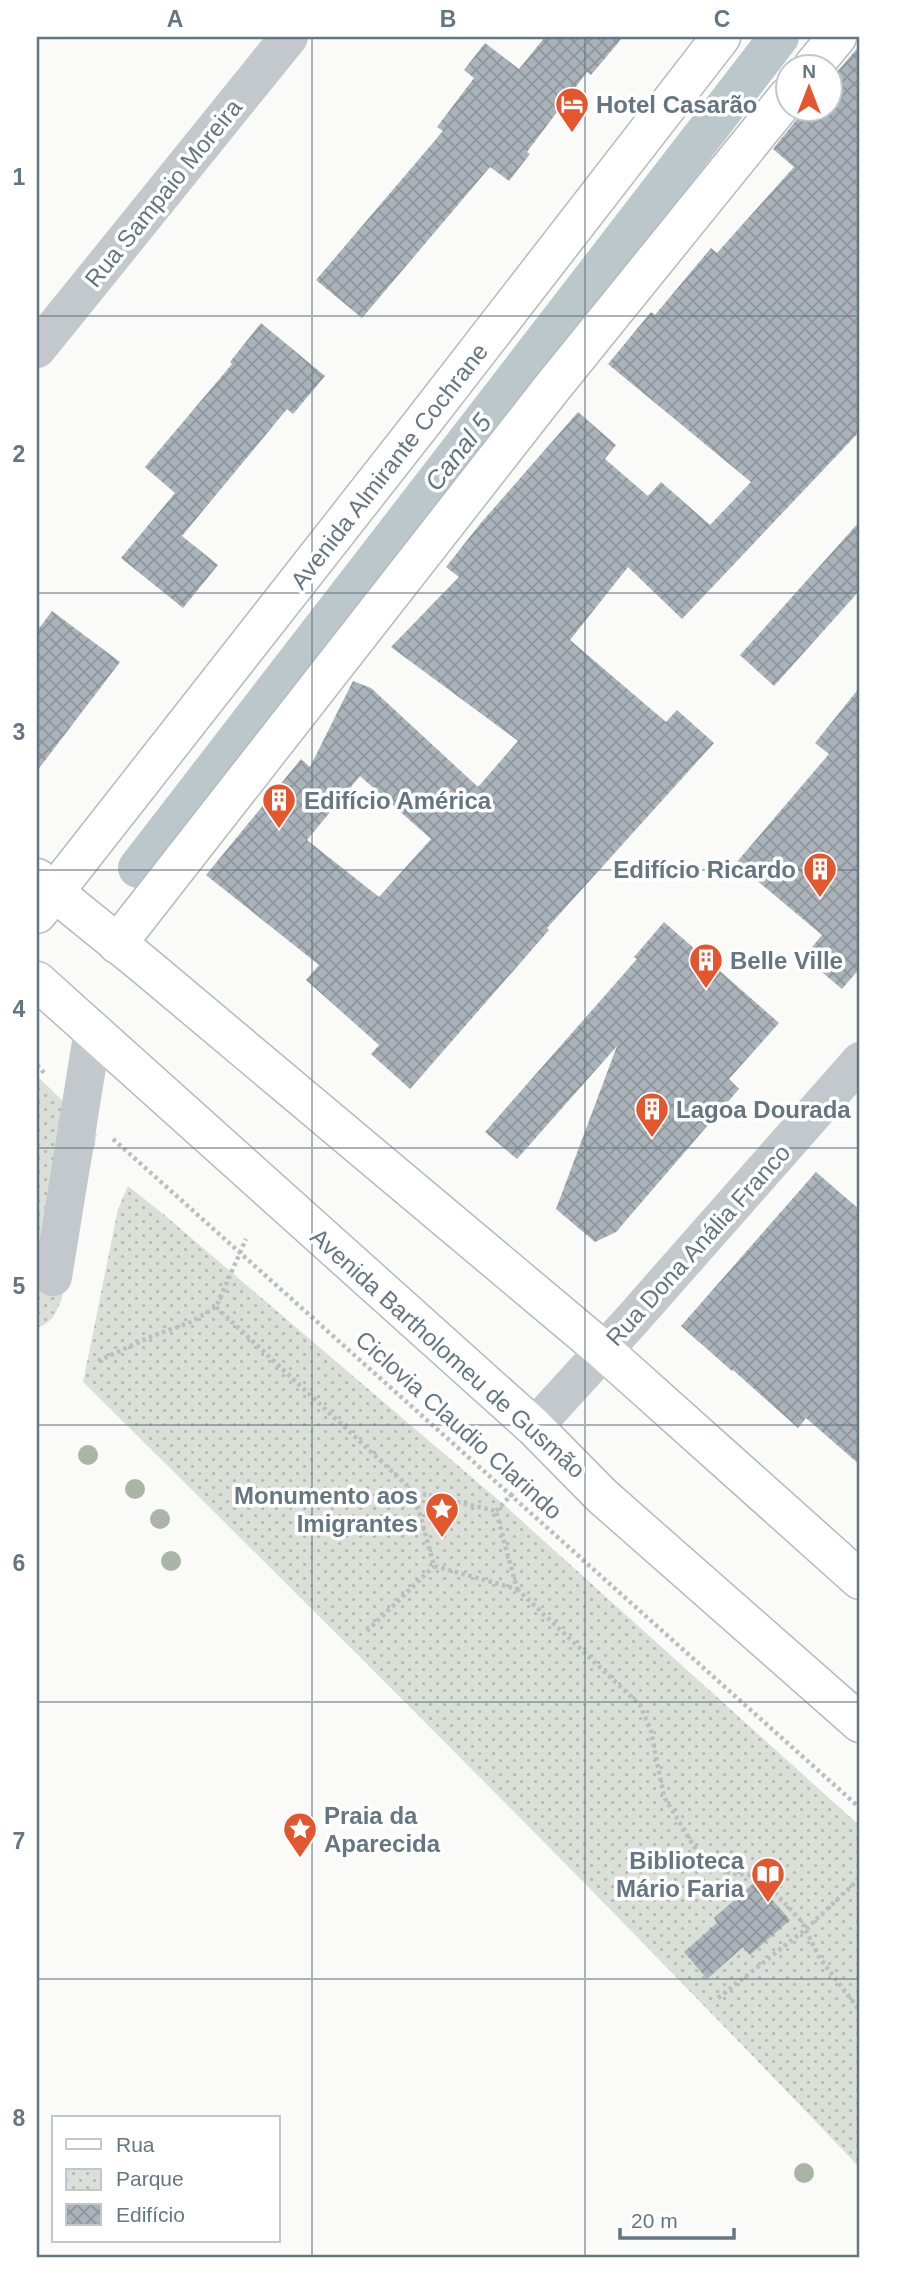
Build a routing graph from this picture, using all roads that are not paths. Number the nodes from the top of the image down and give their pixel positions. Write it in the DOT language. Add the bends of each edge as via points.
graph roads {
  1 [pos="720,37"];
  2 [pos="837,37"];
  3 [pos="271,43"];
  4 [pos="825,52"];
  5 [pos="774,114"];
  6 [pos="37,349"];
  7 [pos="43,895"];
  8 [pos="117,944"];
  9 [pos="37,981"];
  10 [pos="93,1030"];
  11 [pos="860,1061"];
  12 [pos="52,1278"];
  13 [pos="604,1351"];
  14 [pos="534,1427"];
  15 [pos="860,1580"];
  16 [pos="860,1723"];
  1 -- 7 [label="main road, Avenida Almirante Cochrane"];
  2 -- 4 [label="main road"];
  3 -- 6 [label="street, Rua Sampaio Moreira"];
  5 -- 8 [label="main road" via="551,389"];
  7 -- 8 [label="main road" via="78,910"];
  8 -- 13 [label="main road"];
  9 -- 10 [label="main road, Avenida Bartholomeu de Gusmão"];
  10 -- 12 [label="street"];
  10 -- 14 [label="main road, Avenida Bartholomeu de Gusmão"];
  11 -- 13 [label="street, Rua Dona Anália Franco"];
  13 -- 14 [label="street, Rua Dona Anália Franco"];
  13 -- 15 [label="main road"];
  14 -- 16 [label="main road, Avenida Bartholomeu de Gusmão" via="603,1496"];
}
